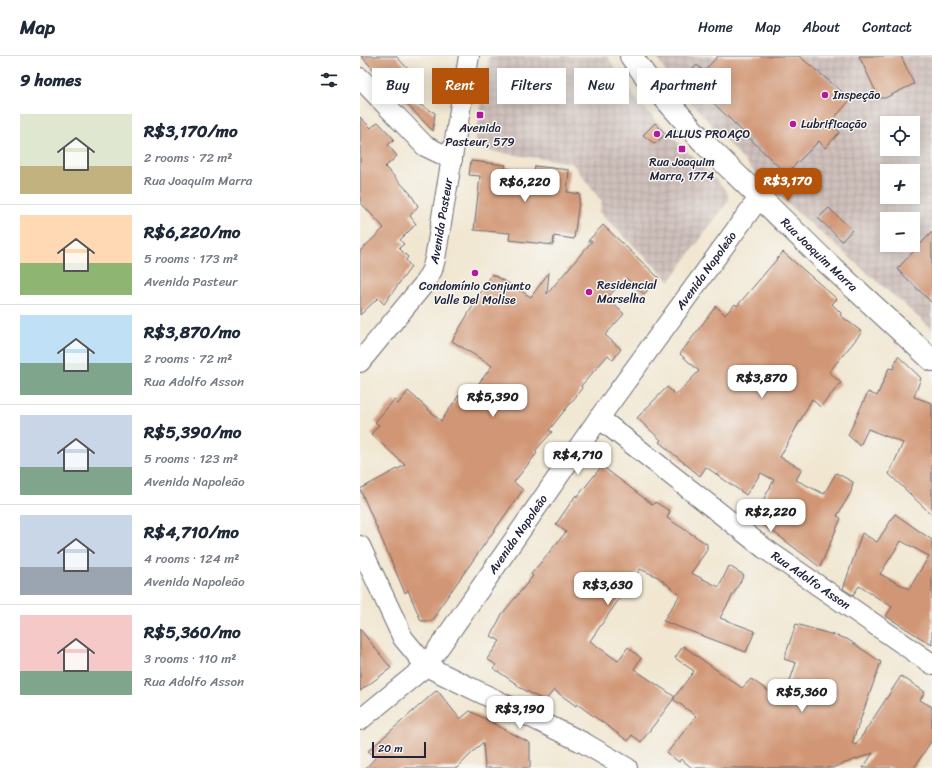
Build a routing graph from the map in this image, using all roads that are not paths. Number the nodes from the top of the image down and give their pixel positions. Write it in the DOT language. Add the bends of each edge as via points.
graph roads {
  1 [pos="469,56"];
  2 [pos="631,56"];
  3 [pos="360,78"];
  4 [pos="452,159"];
  5 [pos="759,198"];
  6 [pos="932,360"];
  7 [pos="360,362"];
  8 [pos="599,418"];
  9 [pos="360,546"];
  10 [pos="932,664"];
  11 [pos="426,666"];
  12 [pos="360,720"];
  13 [pos="627,768"];
  1 -- 4 [label="street, Avenida Pasteur"];
  2 -- 5 [label="street, Rua Joaquim Marra" via="701,140"];
  3 -- 4 [label="street" via="425,146"];
  4 -- 7 [label="street, Avenida Pasteur" via="432,270 424,284"];
  5 -- 6 [label="street, Rua Joaquim Marra"];
  5 -- 8 [label="street, Avenida Napoleão"];
  8 -- 10 [label="street, Rua Adolfo Asson" via="764,548"];
  8 -- 11 [label="street, Avenida Napoleão"];
  9 -- 11 [label="street" via="403,638"];
  11 -- 12 [label="street, Avenida Napoleão"];
  11 -- 13 [label="street" via="584,743"];
}
